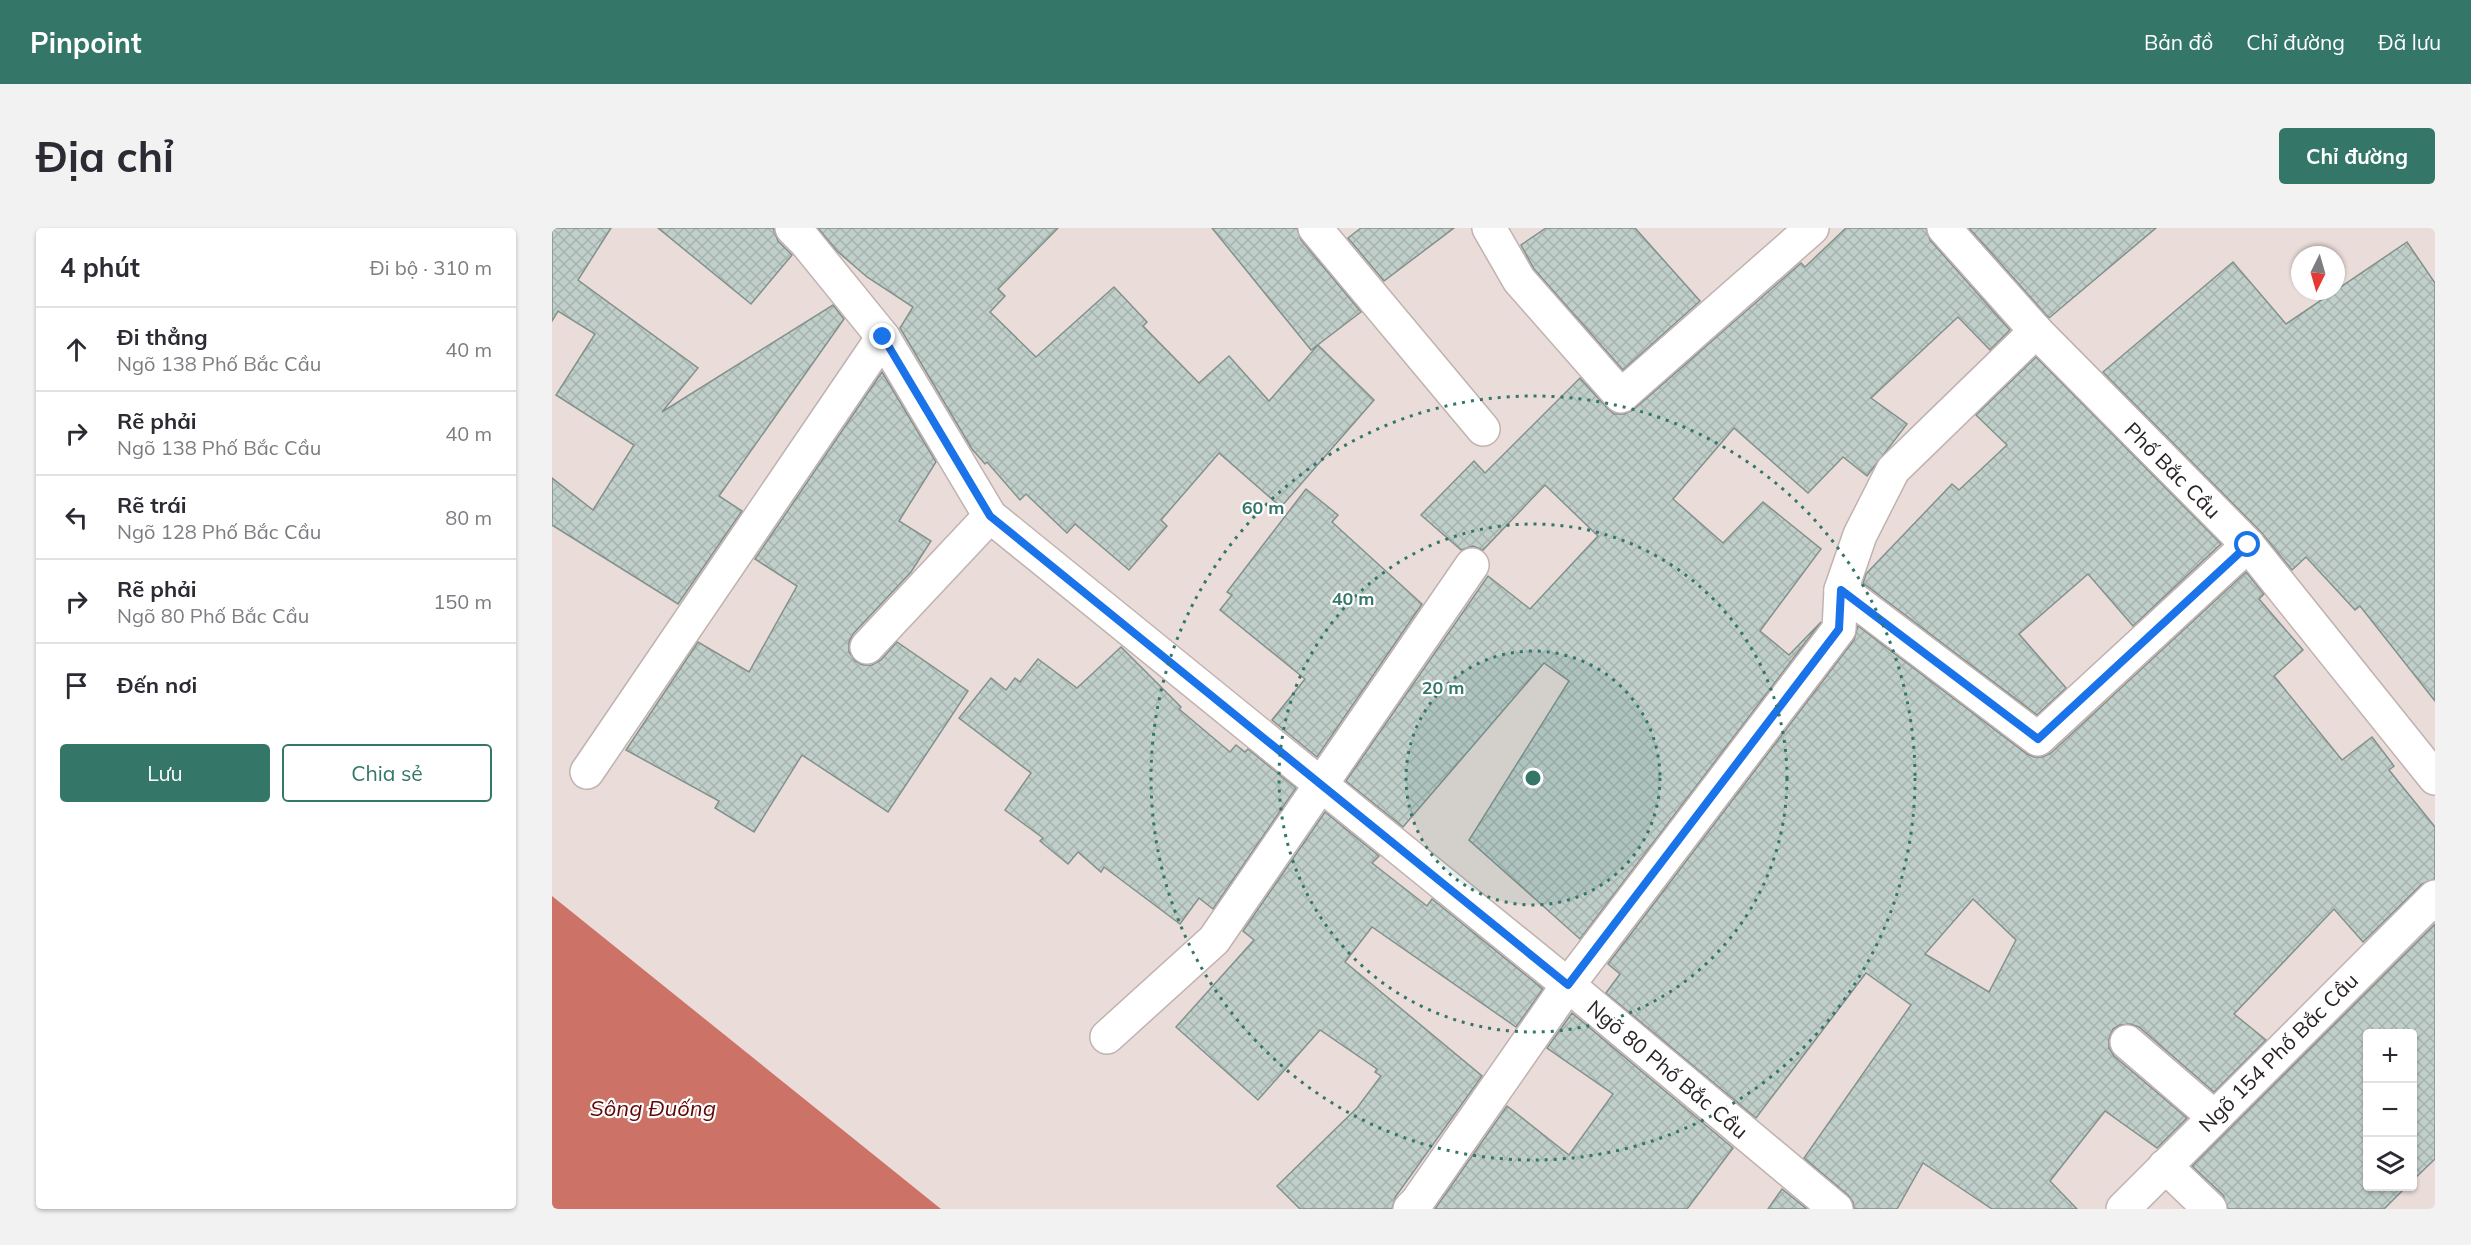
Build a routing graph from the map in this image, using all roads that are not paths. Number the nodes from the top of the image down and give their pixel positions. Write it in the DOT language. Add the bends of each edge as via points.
graph roads {
  1 [pos="792,228"];
  2 [pos="1315,228"];
  3 [pos="1489,228"];
  4 [pos="1812,228"];
  5 [pos="1944,228"];
  6 [pos="2036,332"];
  7 [pos="883,337"];
  8 [pos="1483,429"];
  9 [pos="990,516"];
  10 [pos="2248,545"];
  11 [pos="1472,565"];
  12 [pos="1841,590"];
  13 [pos="867,647"];
  14 [pos="587,772"];
  15 [pos="2435,778"];
  16 [pos="1320,784"];
  17 [pos="2435,897"];
  18 [pos="1568,985"];
  19 [pos="1107,1037"];
  20 [pos="2127,1042"];
  21 [pos="2213,1116"];
  22 [pos="2165,1166"];
  23 [pos="1410,1209"];
  24 [pos="1836,1209"];
  25 [pos="2123,1209"];
  26 [pos="2210,1209"];
  1 -- 7 [label="street, Ngõ 80 Phố Bắc Cầu"];
  2 -- 8 [label="street"];
  3 -- 4 [label="street" via="1520,280 1621,396"];
  5 -- 6 [label="street, Phố Bắc Cầu"];
  6 -- 10 [label="street, Phố Bắc Cầu"];
  6 -- 12 [label="street" via="1893,470 1860,535"];
  7 -- 9 [label="street, Ngõ 80 Phố Bắc Cầu"];
  7 -- 14 [label="street"];
  9 -- 13 [label="street"];
  9 -- 16 [label="street, Ngõ 80 Phố Bắc Cầu"];
  10 -- 12 [label="street" via="2038,739"];
  10 -- 15 [label="street, Phố Bắc Cầu"];
  11 -- 16 [label="street"];
  12 -- 18 [label="street" via="1839,629"];
  16 -- 18 [label="street, Ngõ 80 Phố Bắc Cầu"];
  16 -- 19 [label="street" via="1214,940"];
  17 -- 21 [label="street, Ngõ 154 Phố Bắc Cầu"];
  18 -- 23 [label="street"];
  18 -- 24 [label="street, Ngõ 80 Phố Bắc Cầu"];
  20 -- 21 [label="street"];
  21 -- 22 [label="street, Ngõ 154 Phố Bắc Cầu"];
  22 -- 25 [label="street, Ngõ 154 Phố Bắc Cầu"];
  22 -- 26 [label="street"];
}
